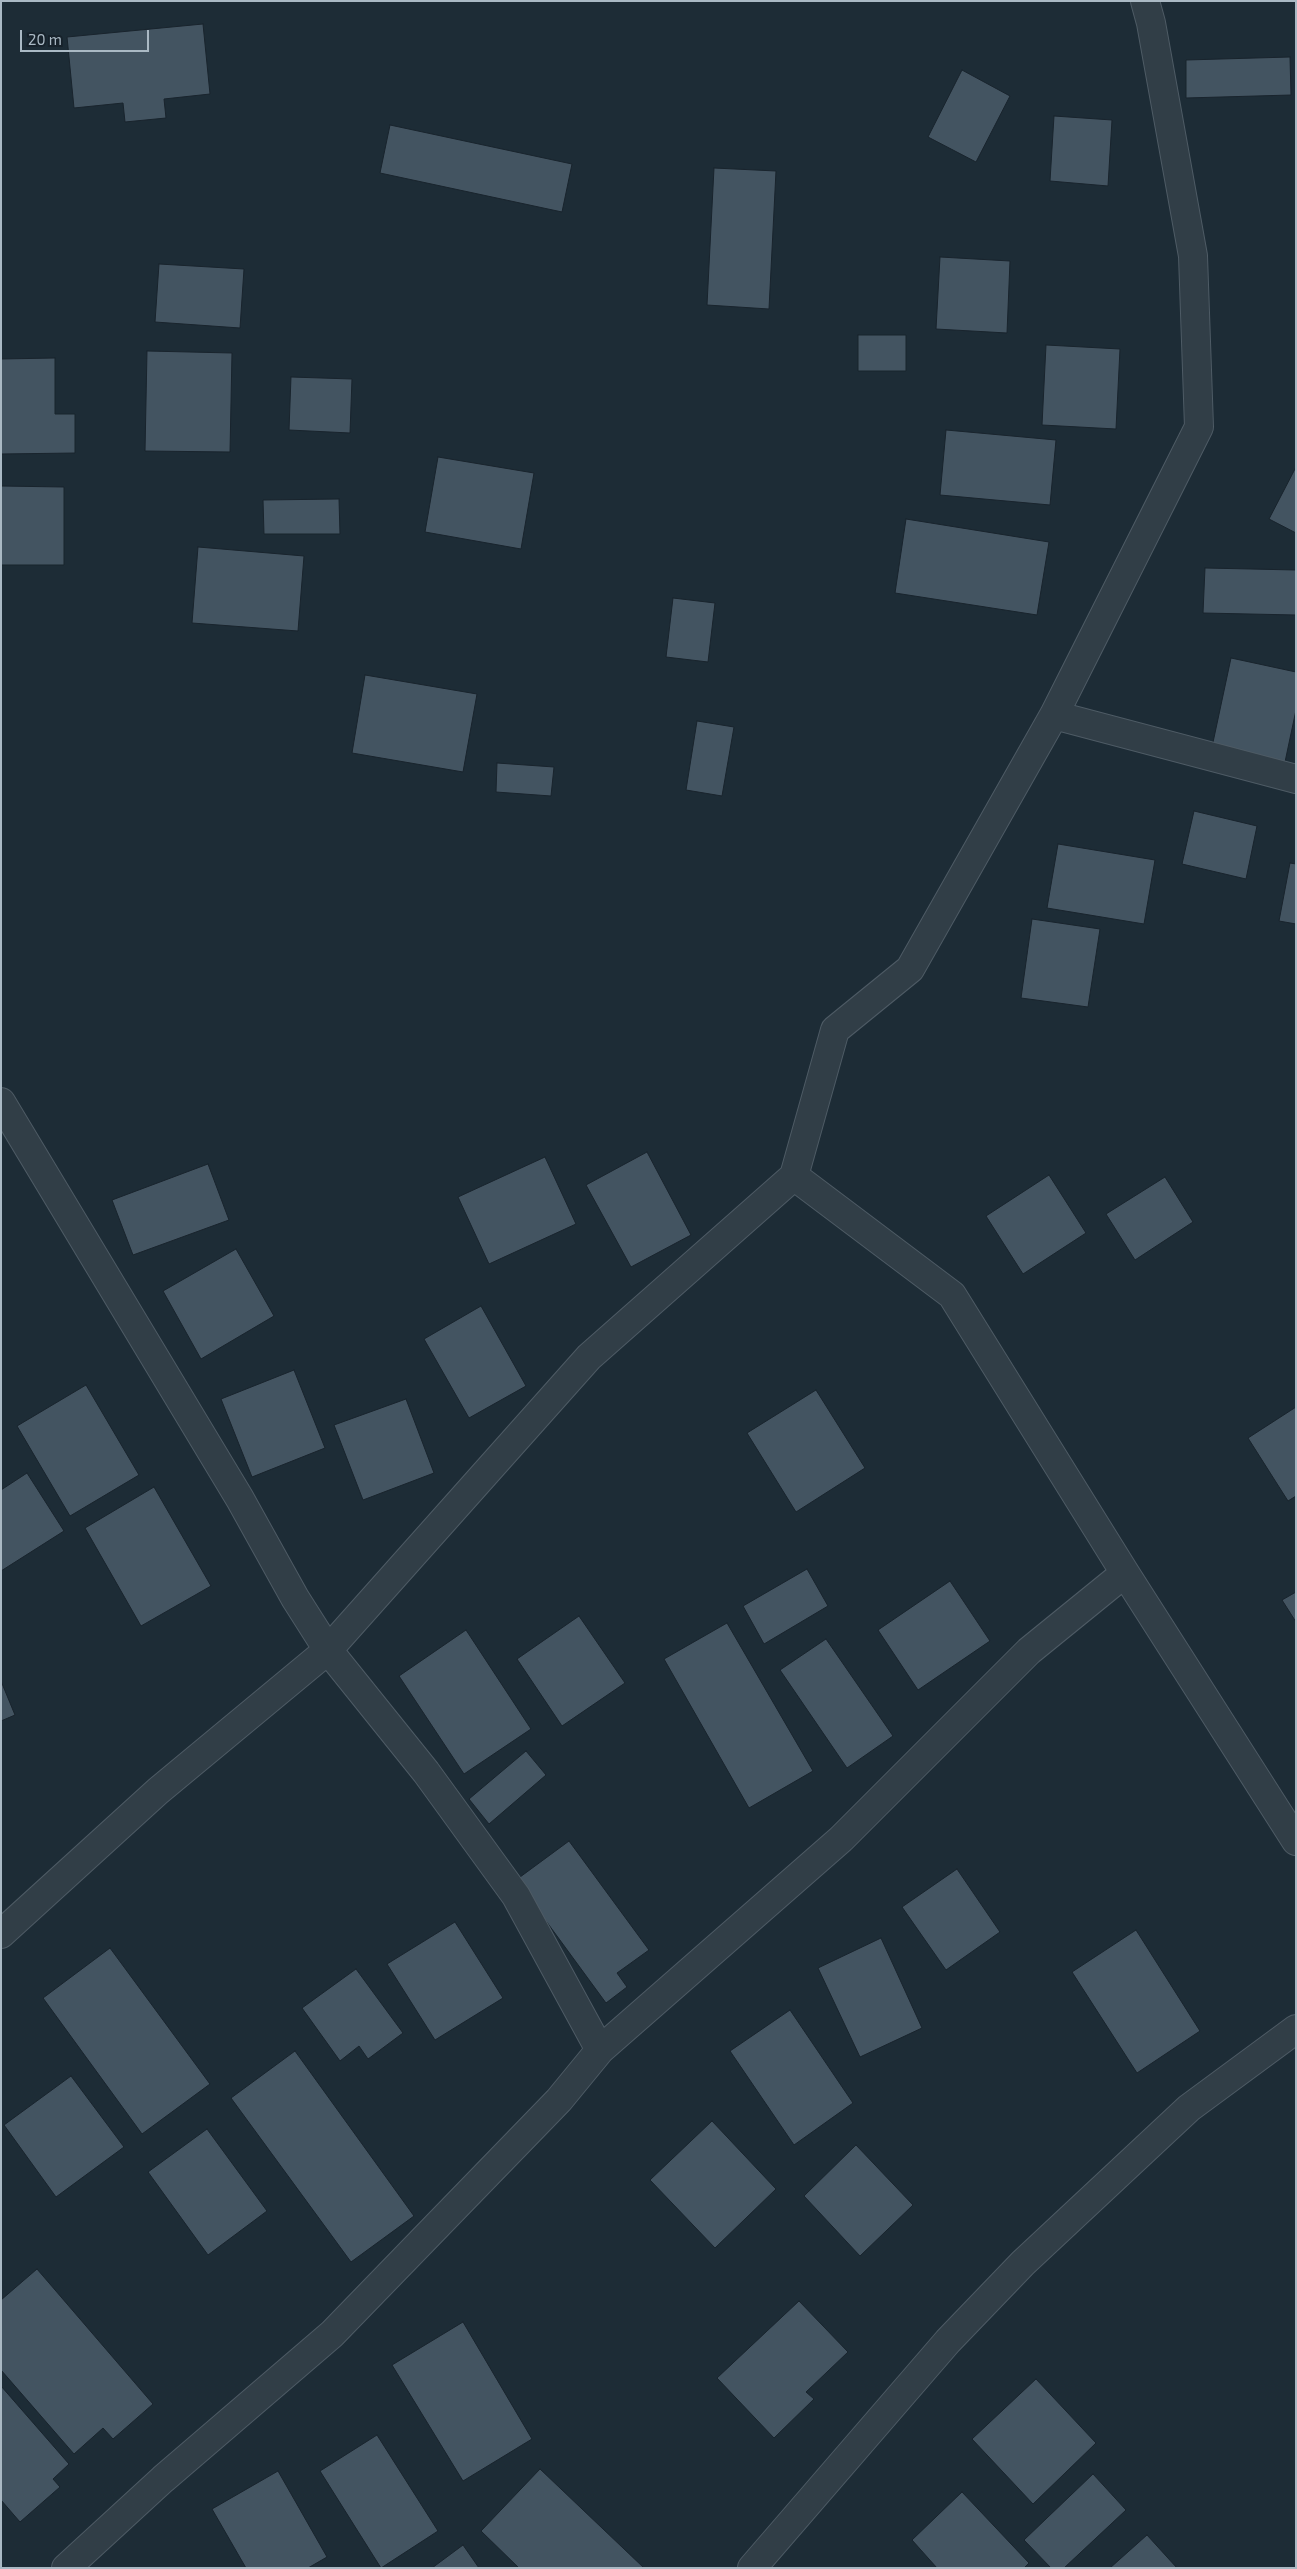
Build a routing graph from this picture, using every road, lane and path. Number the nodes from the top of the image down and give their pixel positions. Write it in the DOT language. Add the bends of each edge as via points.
graph roads {
  1 [pos="1145,1"];
  2 [pos="1054,716"];
  3 [pos="1296,779"];
  4 [pos="1,1102"];
  5 [pos="794,1176"];
  6 [pos="1125,1573"];
  7 [pos="328,1650"];
  8 [pos="1296,1841"];
  9 [pos="1,1934"];
  10 [pos="1296,2029"];
  11 [pos="600,2050"];
  12 [pos="66,2568"];
  13 [pos="752,2568"];
  1 -- 2 [label="street" via="1193,256 1199,427"];
  2 -- 3 [label="street"];
  2 -- 5 [label="street" via="910,969 835,1030"];
  4 -- 7 [label="street" via="235,1490 294,1598"];
  5 -- 6 [label="street" via="952,1295"];
  5 -- 7 [label="street" via="589,1357"];
  6 -- 8 [label="street"];
  6 -- 11 [label="street" via="1029,1651 841,1839"];
  7 -- 9 [label="street" via="158,1791"];
  7 -- 11 [label="street" via="426,1772 516,1896"];
  10 -- 13 [label="street" via="1189,2108 1023,2263 948,2341"];
  11 -- 12 [label="street" via="559,2100 332,2334 162,2479"];
}
